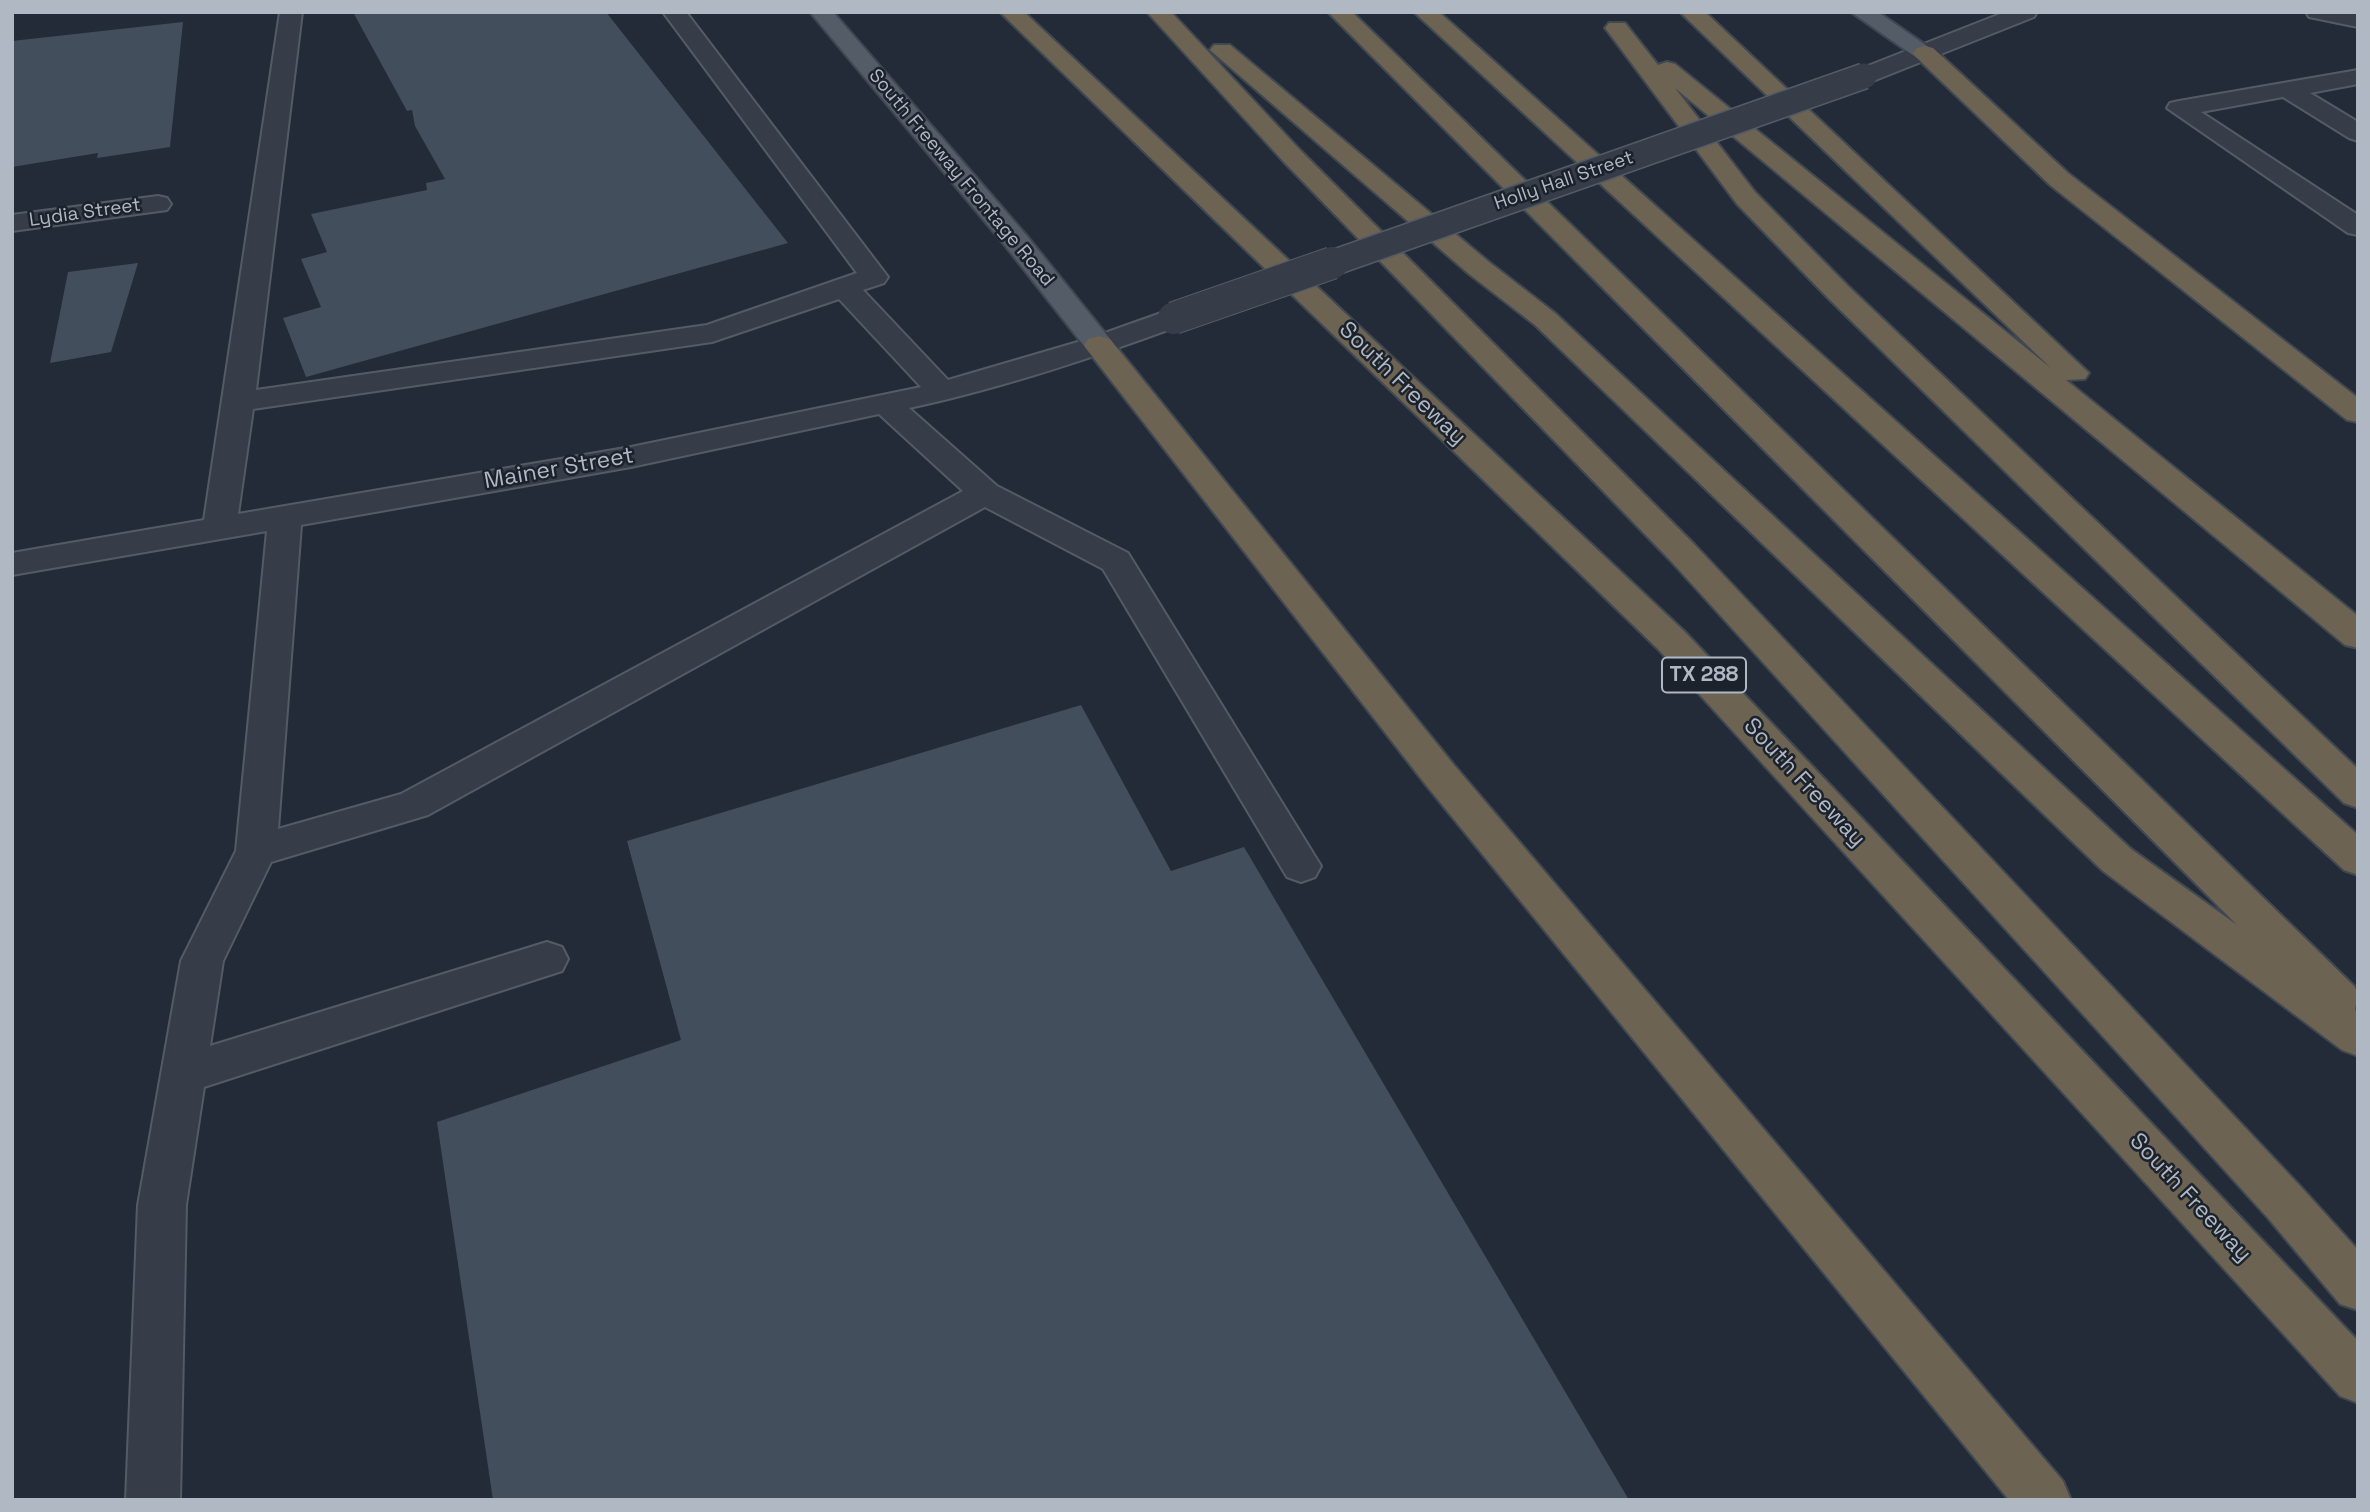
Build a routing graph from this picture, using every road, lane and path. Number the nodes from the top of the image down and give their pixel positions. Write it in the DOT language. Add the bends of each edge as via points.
graph roads {
  1 [pos="291,12"];
  2 [pos="674,12"];
  3 [pos="821,12"];
  4 [pos="1011,12"];
  5 [pos="1158,12"];
  6 [pos="1178,12"];
  7 [pos="1339,12"];
  8 [pos="1424,12"];
  9 [pos="1691,12"];
  10 [pos="1862,12"];
  11 [pos="2026,12"];
  12 [pos="2317,12"];
  13 [pos="1608,20"];
  14 [pos="2358,20"];
  15 [pos="1925,53"];
  16 [pos="2358,77"];
  17 [pos="2287,89"];
  18 [pos="2358,134"];
  19 [pos="158,204"];
  20 [pos="12,223"];
  21 [pos="2358,227"];
  22 [pos="845,288"];
  23 [pos="1099,345"];
  24 [pos="942,392"];
  25 [pos="239,402"];
  26 [pos="886,404"];
  27 [pos="2358,413"];
  28 [pos="985,493"];
  29 [pos="285,516"];
  30 [pos="219,530"];
  31 [pos="12,564"];
  32 [pos="2310,596"];
  33 [pos="2358,636"];
  34 [pos="2358,793"];
  35 [pos="256,851"];
  36 [pos="2358,859"];
  37 [pos="1301,866"];
  38 [pos="547,959"];
  39 [pos="2358,1017"];
  40 [pos="2358,1037"];
  41 [pos="183,1074"];
  42 [pos="2358,1287"];
  43 [pos="2358,1378"];
  44 [pos="152,1500"];
  45 [pos="2044,1500"];
  1 -- 25 [label="street"];
  2 -- 22 [label="street" via="874,277"];
  3 -- 23 [label="main road, South Freeway Frontage Road"];
  4 -- 43 [label="highway, South Freeway / TX 288" via="1671,640"];
  5 -- 42 [label="highway" via="1302,166 1682,552"];
  6 -- 40 [label="highway" via="1545,319 2117,860"];
  7 -- 39 [label="highway"];
  8 -- 36 [label="highway"];
  9 -- 32 [label="highway"];
  10 -- 15 [label="main road"];
  11 -- 15 [label="street, Holly Hall Street"];
  12 -- 14 [label="street"];
  13 -- 32 [label="highway"];
  13 -- 34 [label="highway" via="1756,208"];
  15 -- 23 [label="street, Holly Hall Street, bridge"];
  15 -- 27 [label="highway" via="2059,179"];
  16 -- 17 [label="street"];
  17 -- 18 [label="street"];
  17 -- 21 [label="street" via="2179,108"];
  19 -- 20 [label="street, Lydia Street"];
  22 -- 24 [label="street"];
  22 -- 25 [label="street" via="712,333"];
  23 -- 24 [label="street, Mainer Street"];
  23 -- 45 [label="highway" via="1440,775"];
  24 -- 26 [label="street, Mainer Street"];
  25 -- 30 [label="street"];
  26 -- 28 [label="street"];
  26 -- 29 [label="street, Mainer Street" via="631,457"];
  28 -- 35 [label="street" via="414,805"];
  28 -- 37 [label="street" via="1116,561"];
  29 -- 30 [label="street, Mainer Street"];
  29 -- 35 [label="street"];
  30 -- 31 [label="street, Mainer Street"];
  32 -- 33 [label="highway"];
  35 -- 41 [label="street" via="202,961"];
  38 -- 41 [label="street"];
  41 -- 44 [label="street" via="162,1205"];
}
